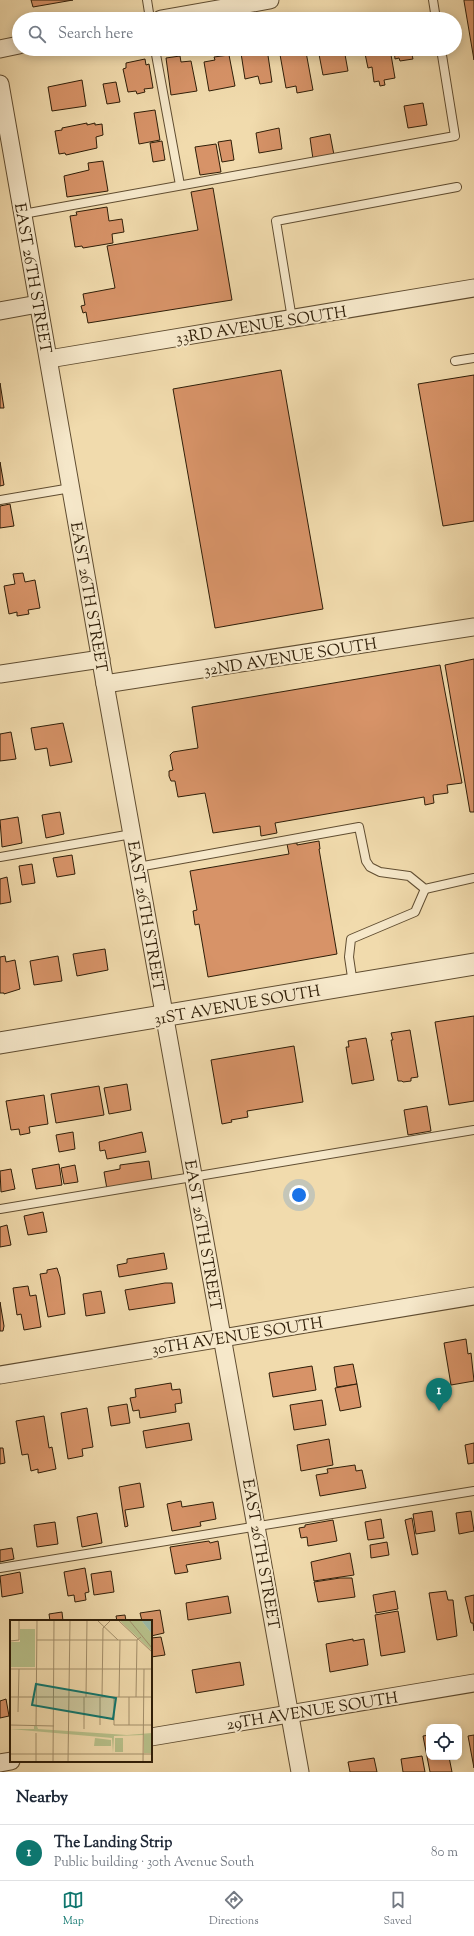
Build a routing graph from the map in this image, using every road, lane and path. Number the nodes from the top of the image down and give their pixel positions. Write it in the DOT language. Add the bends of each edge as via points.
graph roads {
  1 [pos="147,0"];
  2 [pos="270,0"];
  3 [pos="433,0"];
  4 [pos="149,12"];
  5 [pos="202,12"];
  6 [pos="435,12"];
  7 [pos="12,46"];
  8 [pos="0,49"];
  9 [pos="156,56"];
  10 [pos="442,56"];
  11 [pos="0,84"];
  12 [pos="3,123"];
  13 [pos="180,185"];
  14 [pos="457,187"];
  15 [pos="23,214"];
  16 [pos="474,288"];
  17 [pos="38,304"];
  18 [pos="0,311"];
  19 [pos="292,320"];
  20 [pos="474,358"];
  21 [pos="49,359"];
  22 [pos="455,361"];
  23 [pos="71,488"];
  24 [pos="0,500"];
  25 [pos="474,627"];
  26 [pos="101,659"];
  27 [pos="0,674"];
  28 [pos="105,684"];
  29 [pos="132,834"];
  30 [pos="0,857"];
  31 [pos="138,867"];
  32 [pos="474,878"];
  33 [pos="425,889"];
  34 [pos="474,964"];
  35 [pos="353,984"];
  36 [pos="165,1016"];
  37 [pos="0,1043"];
  38 [pos="474,1130"];
  39 [pos="194,1177"];
  40 [pos="0,1209"];
  41 [pos="474,1296"];
  42 [pos="222,1338"];
  43 [pos="0,1375"];
  44 [pos="474,1492"];
  45 [pos="257,1527"];
  46 [pos="0,1568"];
  47 [pos="474,1683"];
  48 [pos="290,1714"];
  49 [pos="152,1737"];
  50 [pos="10,1761"];
  51 [pos="0,1762"];
  52 [pos="300,1772"];
  1 -- 4 [label="lane"];
  2 -- 5 [label="street"];
  3 -- 6 [label="lane"];
  7 -- 8 [label="street"];
  9 -- 13 [label="lane"];
  10 -- 13 [label="lane" via="455,136"];
  11 -- 12 [label="street, EAST 26TH STREET"];
  12 -- 15 [label="street, EAST 26TH STREET"];
  13 -- 15 [label="lane"];
  14 -- 19 [label="lane" via="276,221"];
  15 -- 17 [label="street, EAST 26TH STREET"];
  16 -- 19 [label="street, 33RD AVENUE SOUTH"];
  17 -- 18 [label="street"];
  17 -- 21 [label="street, EAST 26TH STREET"];
  19 -- 21 [label="street, 33RD AVENUE SOUTH"];
  20 -- 22 [label="lane"];
  21 -- 23 [label="street, EAST 26TH STREET"];
  23 -- 24 [label="lane"];
  23 -- 26 [label="street, EAST 26TH STREET"];
  25 -- 28 [label="street, 32ND AVENUE SOUTH"];
  26 -- 27 [label="street"];
  26 -- 28 [label="street, EAST 26TH STREET"];
  28 -- 29 [label="street, EAST 26TH STREET"];
  29 -- 30 [label="lane"];
  29 -- 31 [label="street, EAST 26TH STREET"];
  31 -- 33 [label="lane" via="359,827 366,861 370,867 380,872 409,876"];
  31 -- 36 [label="street, EAST 26TH STREET"];
  32 -- 33 [label="lane"];
  33 -- 35 [label="lane" via="415,912 351,939 349,957"];
  34 -- 35 [label="street, 31ST AVENUE SOUTH"];
  35 -- 36 [label="street, 31ST AVENUE SOUTH"];
  36 -- 37 [label="street, 31ST AVENUE SOUTH"];
  36 -- 39 [label="street, EAST 26TH STREET"];
  38 -- 39 [label="lane"];
  39 -- 40 [label="lane"];
  39 -- 42 [label="street, EAST 26TH STREET"];
  41 -- 42 [label="street, 30TH AVENUE SOUTH"];
  42 -- 43 [label="street, 30TH AVENUE SOUTH"];
  42 -- 45 [label="street, EAST 26TH STREET"];
  44 -- 45 [label="lane"];
  45 -- 46 [label="lane"];
  45 -- 48 [label="street, EAST 26TH STREET"];
  47 -- 48 [label="street, 29TH AVENUE SOUTH"];
  48 -- 49 [label="street, 29TH AVENUE SOUTH"];
  48 -- 52 [label="street, EAST 26TH STREET"];
  50 -- 51 [label="street"];
}
